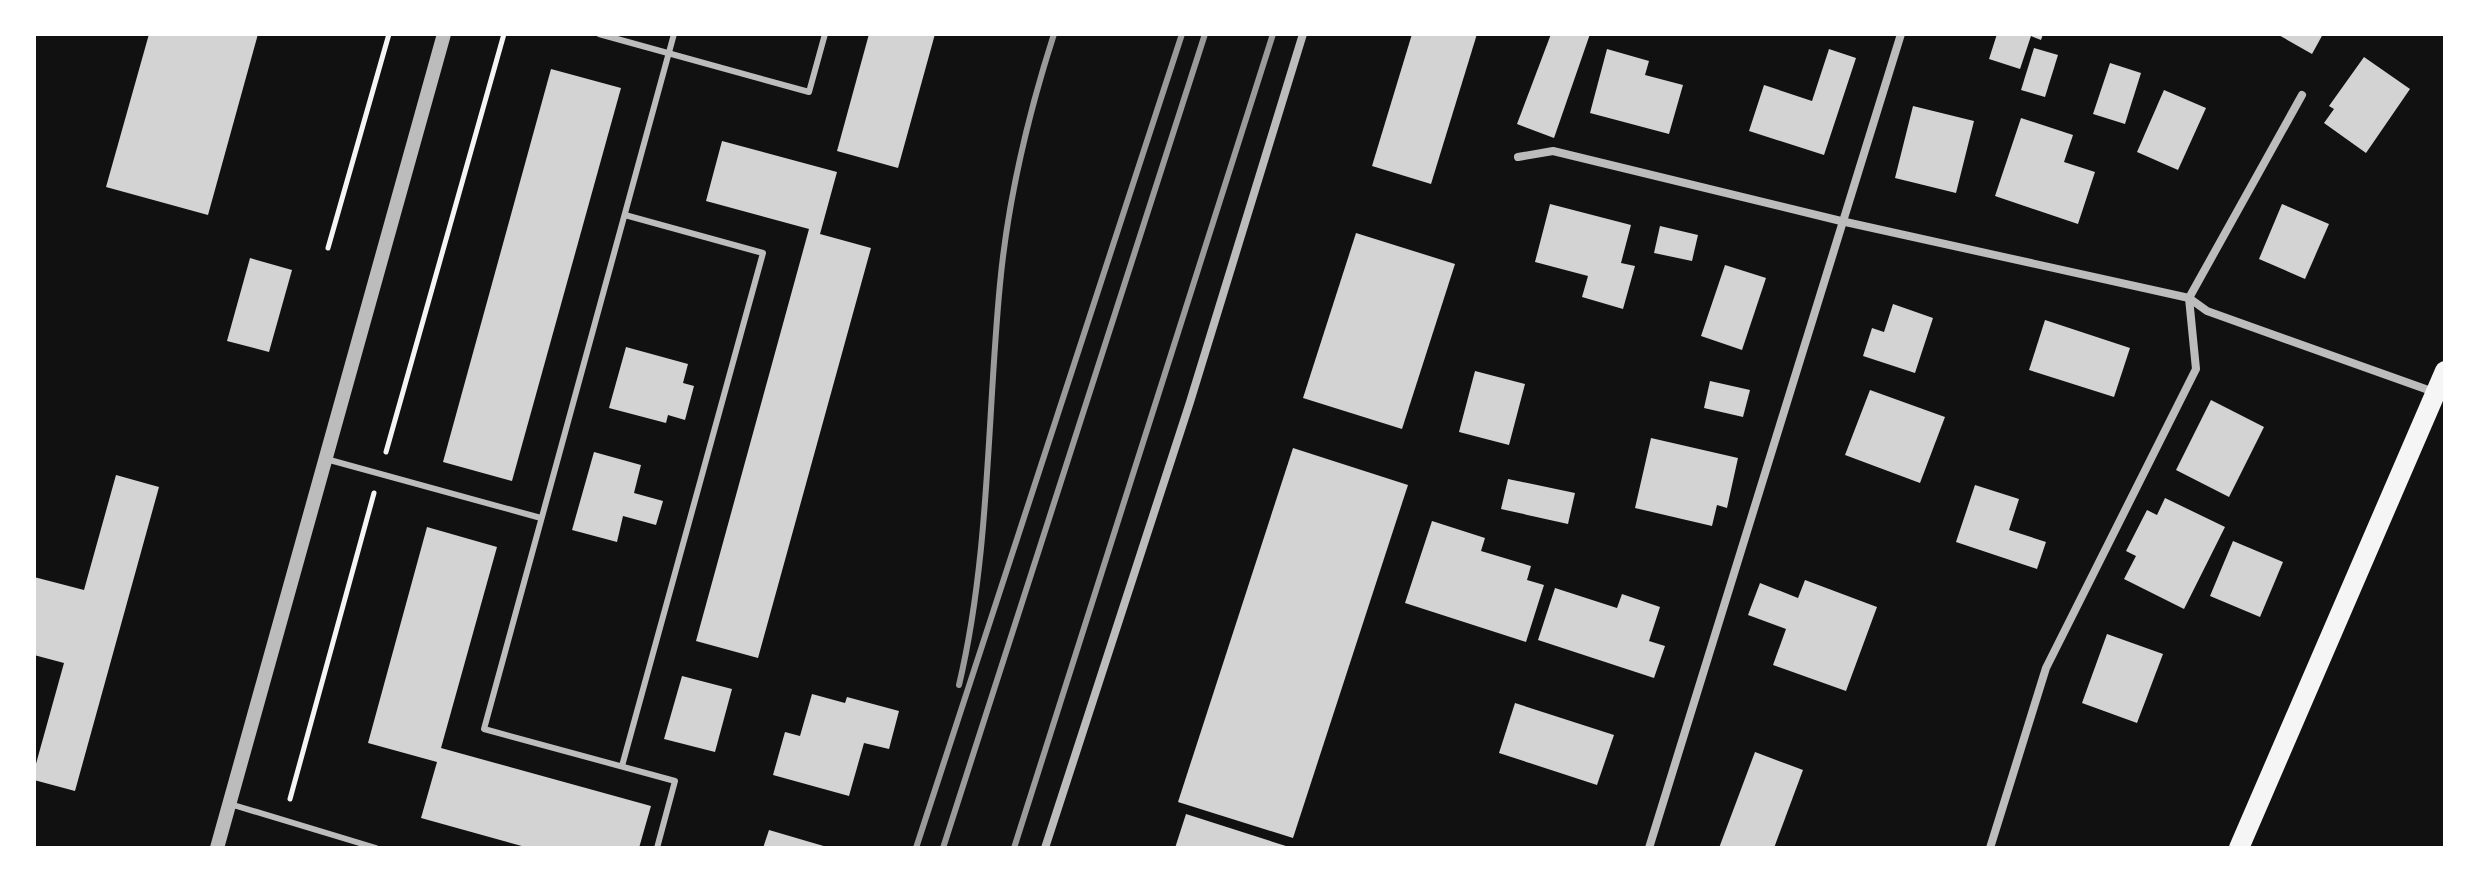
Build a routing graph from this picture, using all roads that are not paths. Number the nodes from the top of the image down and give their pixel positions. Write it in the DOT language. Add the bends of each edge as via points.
graph roads {
  1 [pos="444,34"];
  2 [pos="599,34"];
  3 [pos="674,34"];
  4 [pos="825,34"];
  5 [pos="1303,34"];
  6 [pos="1901,34"];
  7 [pos="669,53"];
  8 [pos="2302,95"];
  9 [pos="1518,157"];
  10 [pos="625,215"];
  11 [pos="1841,221"];
  12 [pos="2189,298"];
  13 [pos="2445,371"];
  14 [pos="2435,392"];
  15 [pos="326,459"];
  16 [pos="541,518"];
  17 [pos="622,766"];
  18 [pos="229,804"];
  19 [pos="217,848"];
  20 [pos="376,848"];
  21 [pos="657,848"];
  22 [pos="1045,848"];
  23 [pos="1649,848"];
  24 [pos="1990,848"];
  25 [pos="2239,848"];
  1 -- 15 [label="street"];
  2 -- 7 [label="lane"];
  3 -- 7 [label="lane"];
  4 -- 7 [label="lane" via="809,92"];
  5 -- 22 [label="street"];
  6 -- 11 [label="street"];
  7 -- 10 [label="lane"];
  8 -- 12 [label="street"];
  9 -- 11 [label="street" via="1553,151"];
  10 -- 16 [label="lane"];
  10 -- 17 [label="lane" via="763,253"];
  11 -- 12 [label="street"];
  11 -- 23 [label="street"];
  12 -- 14 [label="street" via="2207,311"];
  12 -- 24 [label="street" via="2196,369 2046,668"];
  13 -- 14 [label="main road"];
  14 -- 25 [label="main road"];
  15 -- 16 [label="lane"];
  15 -- 18 [label="street"];
  16 -- 17 [label="lane" via="484,729"];
  17 -- 21 [label="lane" via="675,781"];
  18 -- 19 [label="street"];
  18 -- 20 [label="lane"];
}
